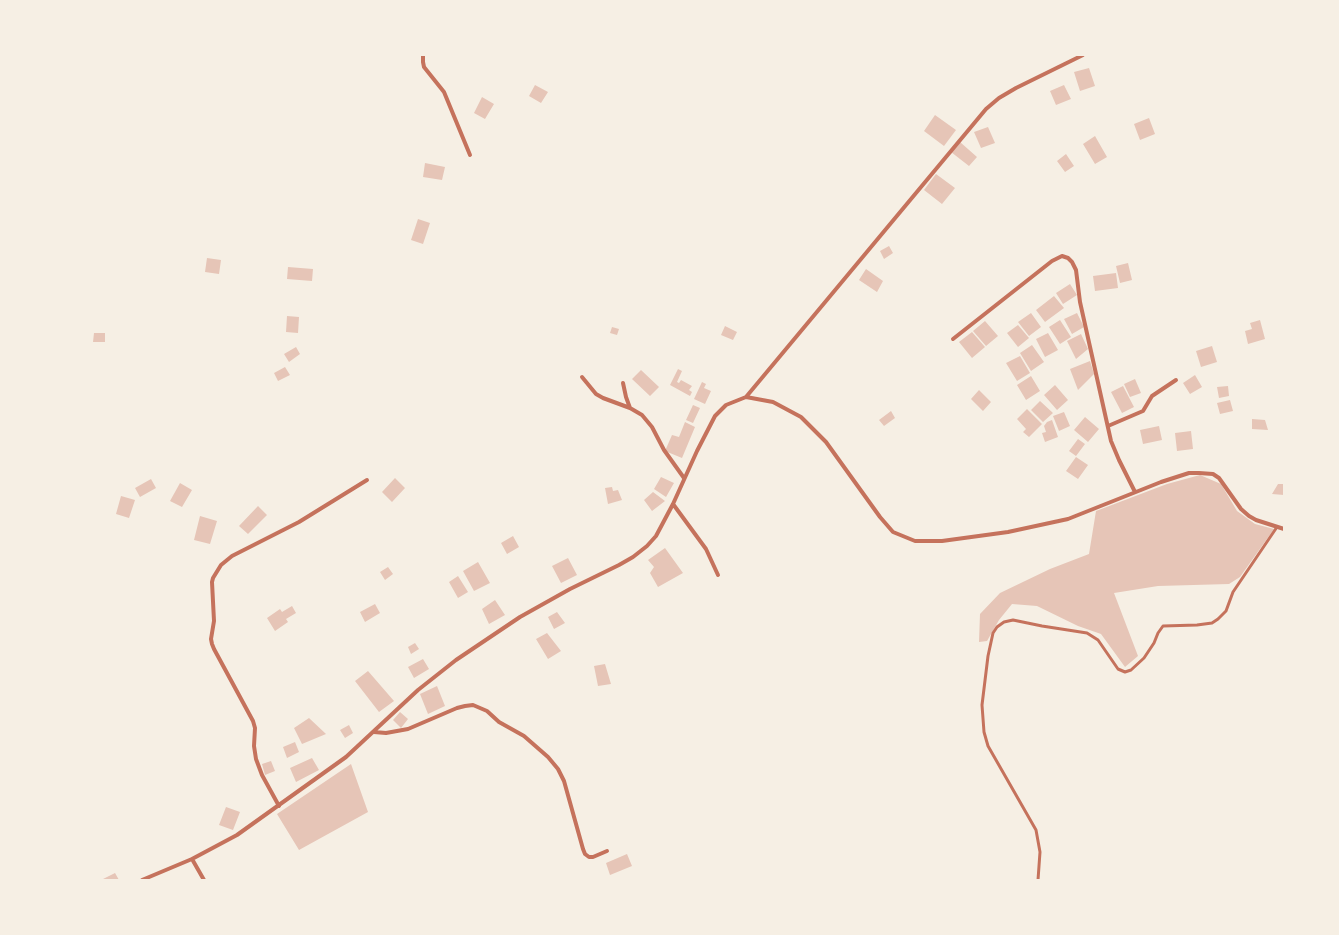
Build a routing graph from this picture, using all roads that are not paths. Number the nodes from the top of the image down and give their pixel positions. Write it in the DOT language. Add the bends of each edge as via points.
graph roads {
  1 [pos="423,55"];
  2 [pos="1083,55"];
  3 [pos="470,155"];
  4 [pos="953,339"];
  5 [pos="582,377"];
  6 [pos="1176,380"];
  7 [pos="623,383"];
  8 [pos="746,397"];
  9 [pos="630,408"];
  10 [pos="1108,426"];
  11 [pos="684,478"];
  12 [pos="367,480"];
  13 [pos="1135,492"];
  14 [pos="673,504"];
  15 [pos="1277,527"];
  16 [pos="1284,529"];
  17 [pos="718,575"];
  18 [pos="374,732"];
  19 [pos="279,806"];
  20 [pos="607,851"];
  21 [pos="192,858"];
  22 [pos="142,880"];
  23 [pos="204,880"];
  24 [pos="1038,880"];
  1 -- 3 [label="street" via="424,67 444,92"];
  2 -- 8 [label="street" via="1016,88 986,109"];
  4 -- 10 [label="street" via="1052,261 1065,256 1076,270 1082,310"];
  5 -- 9 [label="street" via="596,394"];
  6 -- 10 [label="street" via="1152,396 1143,412"];
  7 -- 9 [label="street"];
  8 -- 11 [label="street" via="726,405 715,416"];
  8 -- 13 [label="street" via="773,402 801,418 826,442 893,532 915,541 942,541 1008,532 1068,519"];
  9 -- 11 [label="street" via="647,421"];
  10 -- 13 [label="street" via="1115,451"];
  11 -- 14 [label="street"];
  12 -- 19 [label="street" via="299,522 232,556 221,565 213,578 212,644 254,721 256,759"];
  13 -- 15 [label="street" via="1189,473 1213,474 1249,516"];
  14 -- 17 [label="street" via="706,549"];
  14 -- 18 [label="street" via="656,536 633,557 520,616 423,686"];
  15 -- 16 [label="street"];
  15 -- 24 [label="lane" via="1233,592 1226,611 1218,619 1212,623 1197,625 1163,626 1144,658 1131,670 1125,672 1118,669 1098,640 1086,633 1013,620 997,627 993,633 988,656 982,705 984,732 988,746 1036,830 1040,852"];
  18 -- 19 [label="street" via="346,758"];
  18 -- 20 [label="street" via="386,733 408,729 465,706 473,705 487,711 499,722 524,736 558,769 564,781 585,854 593,857"];
  19 -- 21 [label="street" via="237,835"];
  21 -- 22 [label="street"];
  21 -- 23 [label="street"];
}
